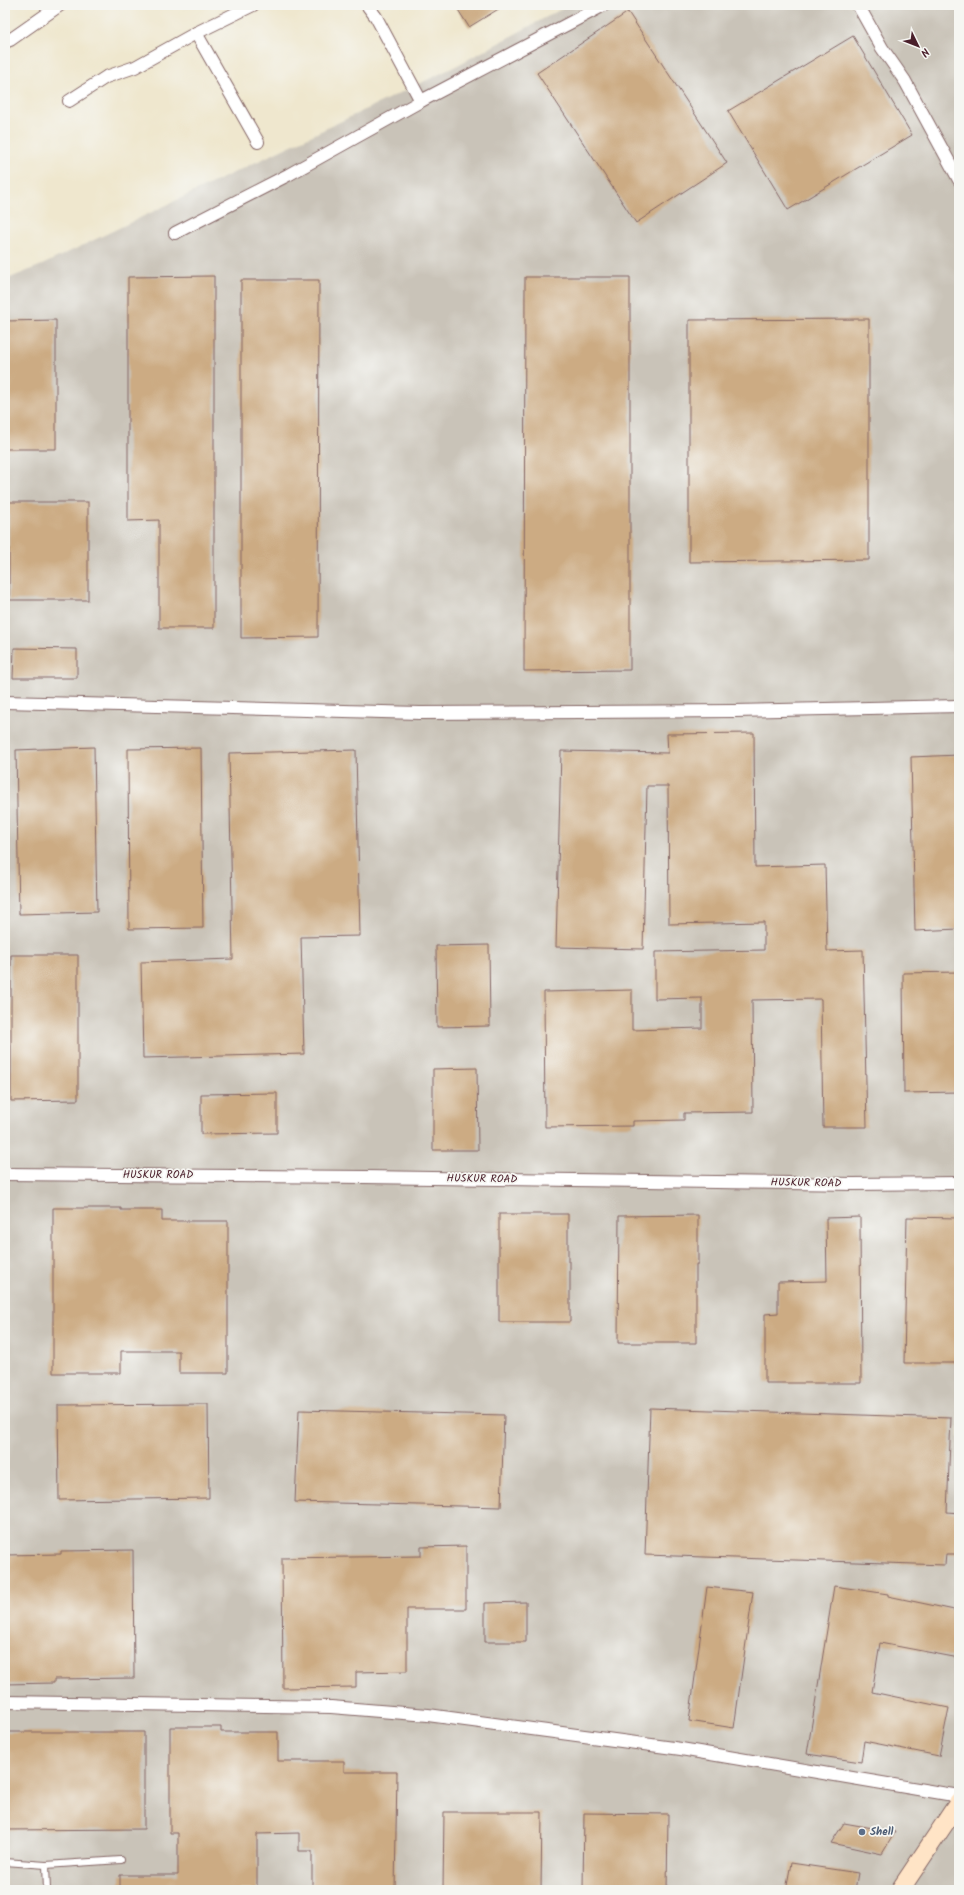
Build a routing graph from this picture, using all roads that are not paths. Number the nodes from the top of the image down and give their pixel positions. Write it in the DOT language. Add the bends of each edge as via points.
graph roads {
  1 [pos="60,5"];
  2 [pos="253,5"];
  3 [pos="367,5"];
  4 [pos="604,5"];
  5 [pos="858,5"];
  6 [pos="196,33"];
  7 [pos="5,42"];
  8 [pos="69,101"];
  9 [pos="421,101"];
  10 [pos="258,142"];
  11 [pos="959,180"];
  12 [pos="175,233"];
  13 [pos="5,702"];
  14 [pos="959,706"];
  15 [pos="5,1174"];
  16 [pos="959,1183"];
  17 [pos="5,1702"];
  18 [pos="959,1796"];
  19 [pos="959,1802"];
  20 [pos="121,1860"];
  21 [pos="5,1862"];
  22 [pos="46,1864"];
  23 [pos="46,1890"];
  24 [pos="900,1890"];
  1 -- 7 [label="street"];
  2 -- 6 [label="street"];
  3 -- 9 [label="street"];
  4 -- 9 [label="street"];
  5 -- 11 [label="street" via="882,48 905,81"];
  6 -- 8 [label="street" via="135,67 106,77"];
  6 -- 10 [label="street"];
  9 -- 12 [label="street" via="275,182"];
  13 -- 14 [label="street" via="420,713 743,711"];
  15 -- 16 [label="street, HUSKUR ROAD"];
  17 -- 18 [label="street" via="331,1707 428,1715 681,1748"];
  19 -- 24 [label="main road"];
  20 -- 22 [label="lane"];
  21 -- 22 [label="lane"];
  22 -- 23 [label="lane"];
}
